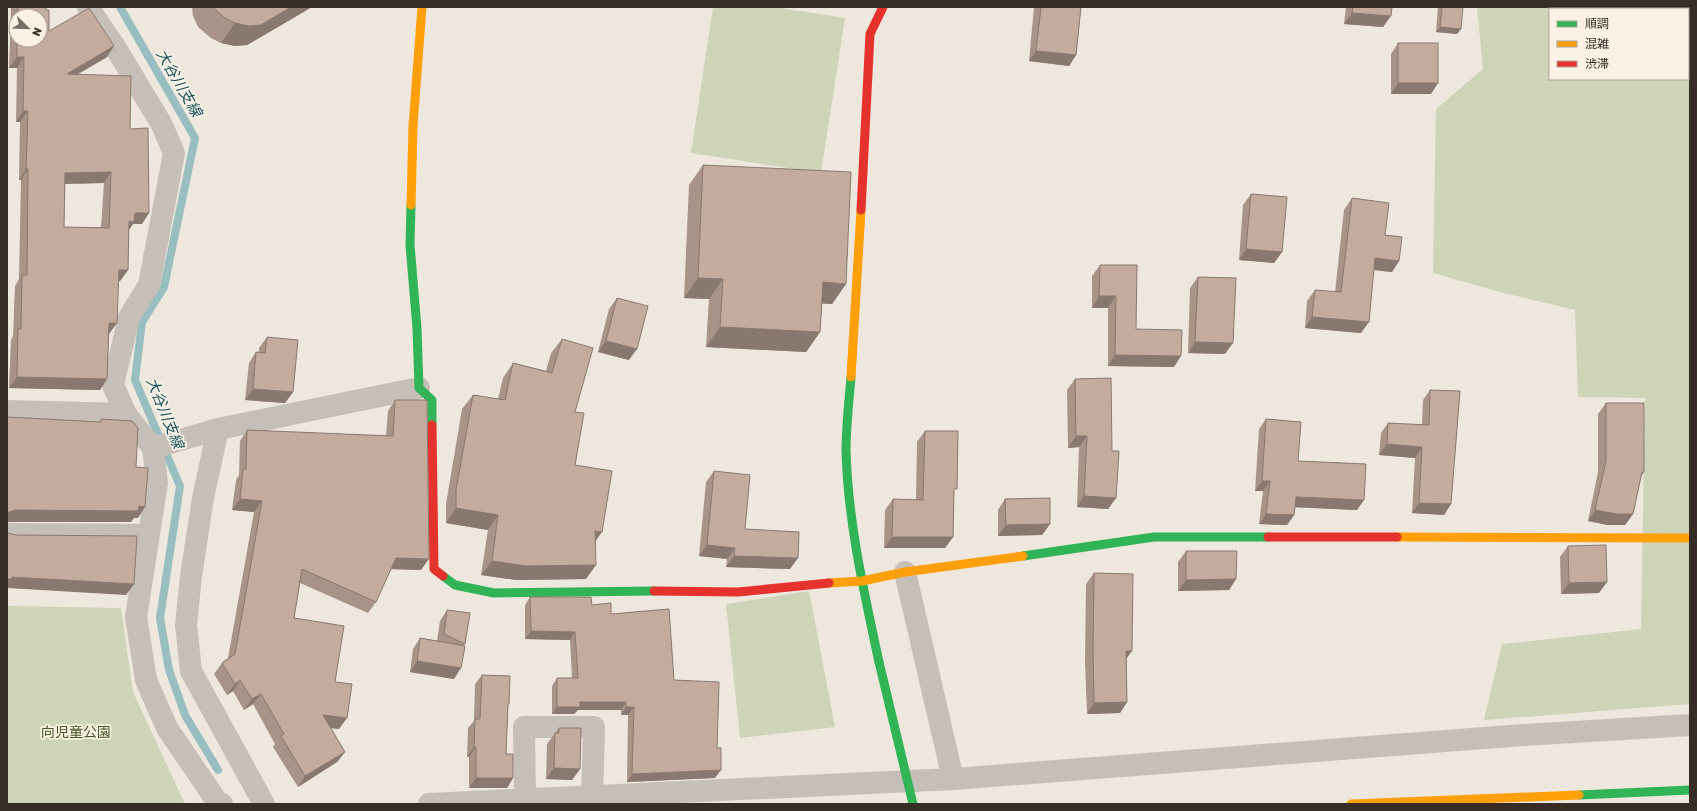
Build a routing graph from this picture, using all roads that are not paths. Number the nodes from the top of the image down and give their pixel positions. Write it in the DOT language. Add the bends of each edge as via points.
graph roads {
  1 [pos="88,7"];
  2 [pos="422,7"];
  3 [pos="883,7"];
  4 [pos="419,388"];
  5 [pos="7,411"];
  6 [pos="126,414"];
  7 [pos="218,428"];
  8 [pos="154,448"];
  9 [pos="7,534"];
  10 [pos="148,535"];
  11 [pos="1690,538"];
  12 [pos="905,572"];
  13 [pos="862,581"];
  14 [pos="1690,725"];
  15 [pos="953,779"];
  16 [pos="1690,790"];
  17 [pos="592,797"];
  18 [pos="525,800"];
  19 [pos="222,804"];
  20 [pos="264,804"];
  21 [pos="429,804"];
  22 [pos="913,804"];
  23 [pos="1351,804"];
  1 -- 6 [label="street" via="162,125 174,152 149,285 129,317 113,385"];
  2 -- 4 [label="main road" via="410,245"];
  3 -- 13 [label="main road" via="870,34 846,450 851,516"];
  4 -- 7 [label="street"];
  4 -- 13 [label="main road" via="432,400 434,569 455,585 494,593 675,590 738,592 805,584"];
  5 -- 6 [label="street"];
  6 -- 8 [label="street"];
  7 -- 8 [label="street"];
  7 -- 20 [label="street" via="203,498 191,576 186,625 191,671"];
  8 -- 10 [label="street" via="157,483"];
  9 -- 10 [label="street"];
  10 -- 19 [label="street" via="136,617 146,680 167,728 218,803"];
  11 -- 12 [label="main road" via="1154,537"];
  12 -- 13 [label="main road"];
  12 -- 15 [label="street"];
  13 -- 22 [label="main road, bridge"];
  14 -- 15 [label="street" via="1523,735"];
  15 -- 17 [label="street"];
  16 -- 23 [label="main road"];
  17 -- 18 [label="street"];
  17 -- 18 [label="street" via="594,727 524,727"];
  18 -- 21 [label="street"];
}
